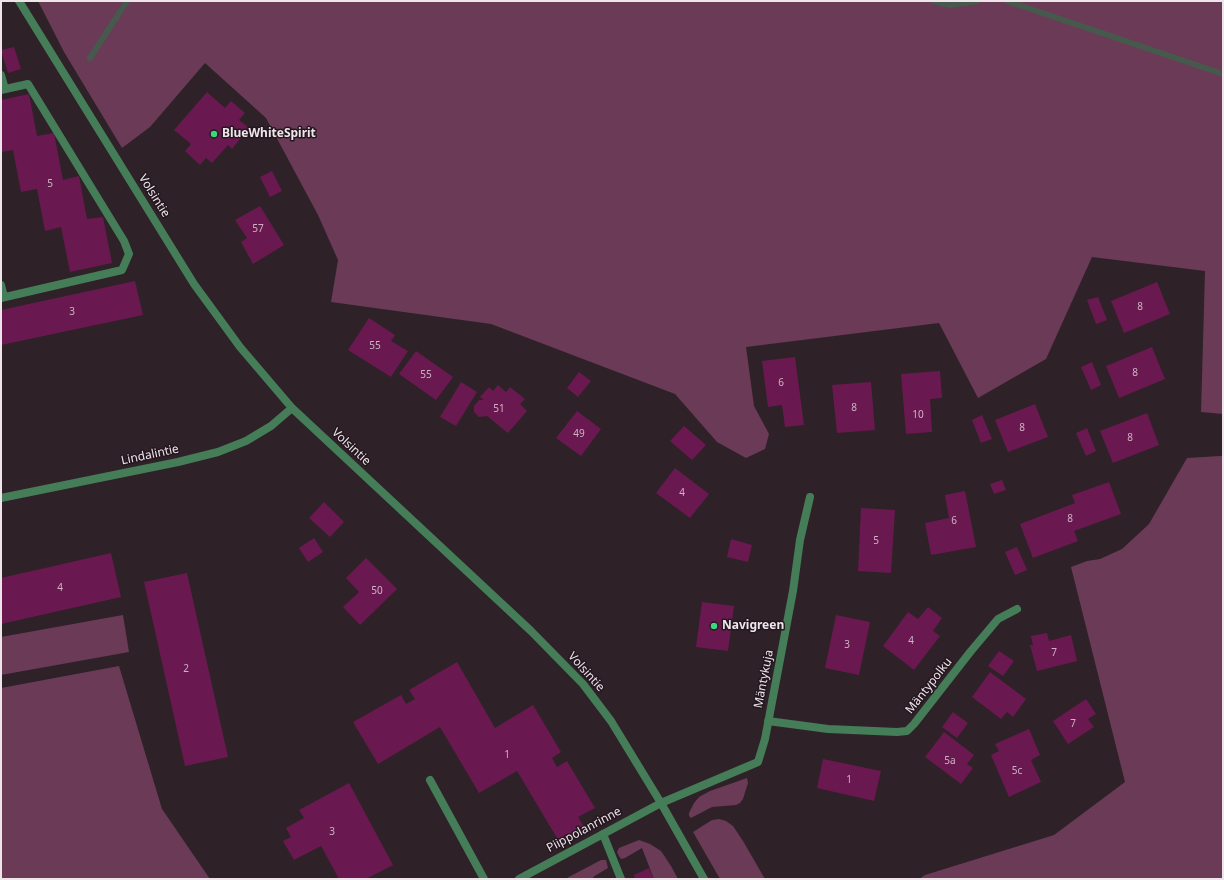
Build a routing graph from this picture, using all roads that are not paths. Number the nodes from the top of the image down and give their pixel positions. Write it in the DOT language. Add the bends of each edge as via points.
graph roads {
  1 [pos="19,1"];
  2 [pos="1,75"];
  3 [pos="3,90"];
  4 [pos="1,284"];
  5 [pos="2,298"];
  6 [pos="292,408"];
  7 [pos="810,496"];
  8 [pos="1,498"];
  9 [pos="1017,609"];
  10 [pos="768,721"];
  11 [pos="430,780"];
  12 [pos="660,803"];
  13 [pos="603,834"];
  14 [pos="484,879"];
  15 [pos="519,879"];
  16 [pos="621,879"];
  17 [pos="704,879"];
  1 -- 6 [label="street, Volsintie" via="194,284 240,347"];
  2 -- 3 [label="street"];
  3 -- 5 [label="street" via="28,84 124,241 129,254 122,270"];
  4 -- 5 [label="street"];
  6 -- 8 [label="street, Lindalintie" via="271,426 246,441 218,452"];
  6 -- 12 [label="street, Volsintie" via="531,631 583,684 611,720"];
  7 -- 10 [label="street, Mäntykuja"];
  9 -- 10 [label="street, Mäntypolku" via="998,619 907,731 828,729"];
  10 -- 12 [label="street, Mäntykuja" via="758,762"];
  11 -- 14 [label="street"];
  12 -- 13 [label="street, Piippolanrinne"];
  12 -- 17 [label="street, Volsintie"];
  13 -- 15 [label="street, Piippolanrinne"];
  13 -- 16 [label="street"];
}
